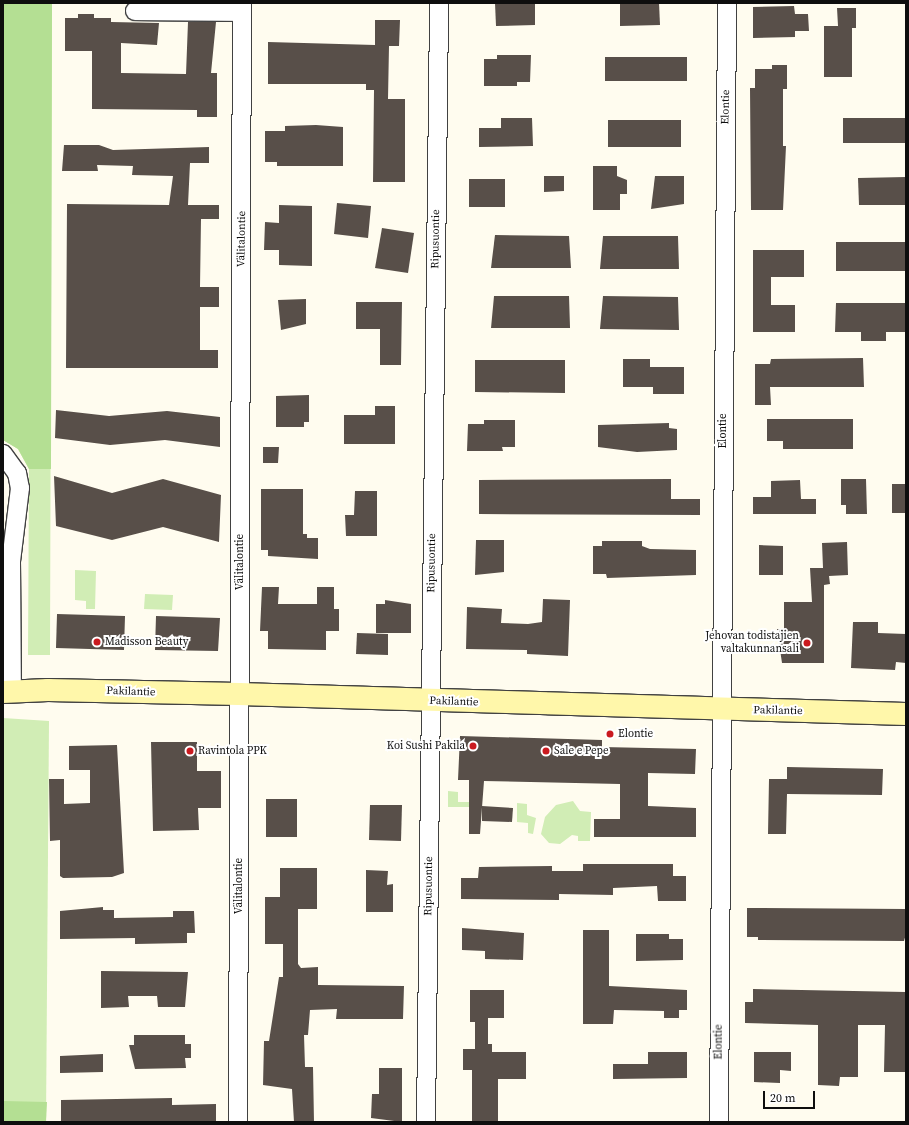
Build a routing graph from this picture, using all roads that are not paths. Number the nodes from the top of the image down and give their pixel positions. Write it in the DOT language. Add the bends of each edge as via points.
graph roads {
  1 [pos="439,3"];
  2 [pos="727,3"];
  3 [pos="242,7"];
  4 [pos="135,11"];
  5 [pos="3,454"];
  6 [pos="7,692"];
  7 [pos="239,694"];
  8 [pos="431,701"];
  9 [pos="720,710"];
  10 [pos="906,714"];
  11 [pos="238,1122"];
  12 [pos="426,1122"];
  13 [pos="719,1122"];
  1 -- 8 [label="street, Ripusuontie"];
  2 -- 9 [label="street, Elontie"];
  3 -- 4 [label="street"];
  3 -- 7 [label="street, Välitalontie"];
  5 -- 6 [label="street" via="17,473 20,488 11,561"];
  6 -- 7 [label="main road, Pakilantie"];
  7 -- 8 [label="main road, Pakilantie"];
  7 -- 11 [label="street, Välitalontie"];
  8 -- 9 [label="main road, Pakilantie"];
  8 -- 12 [label="street, Ripusuontie"];
  9 -- 10 [label="main road, Pakilantie"];
  9 -- 13 [label="street, Elontie"];
}
